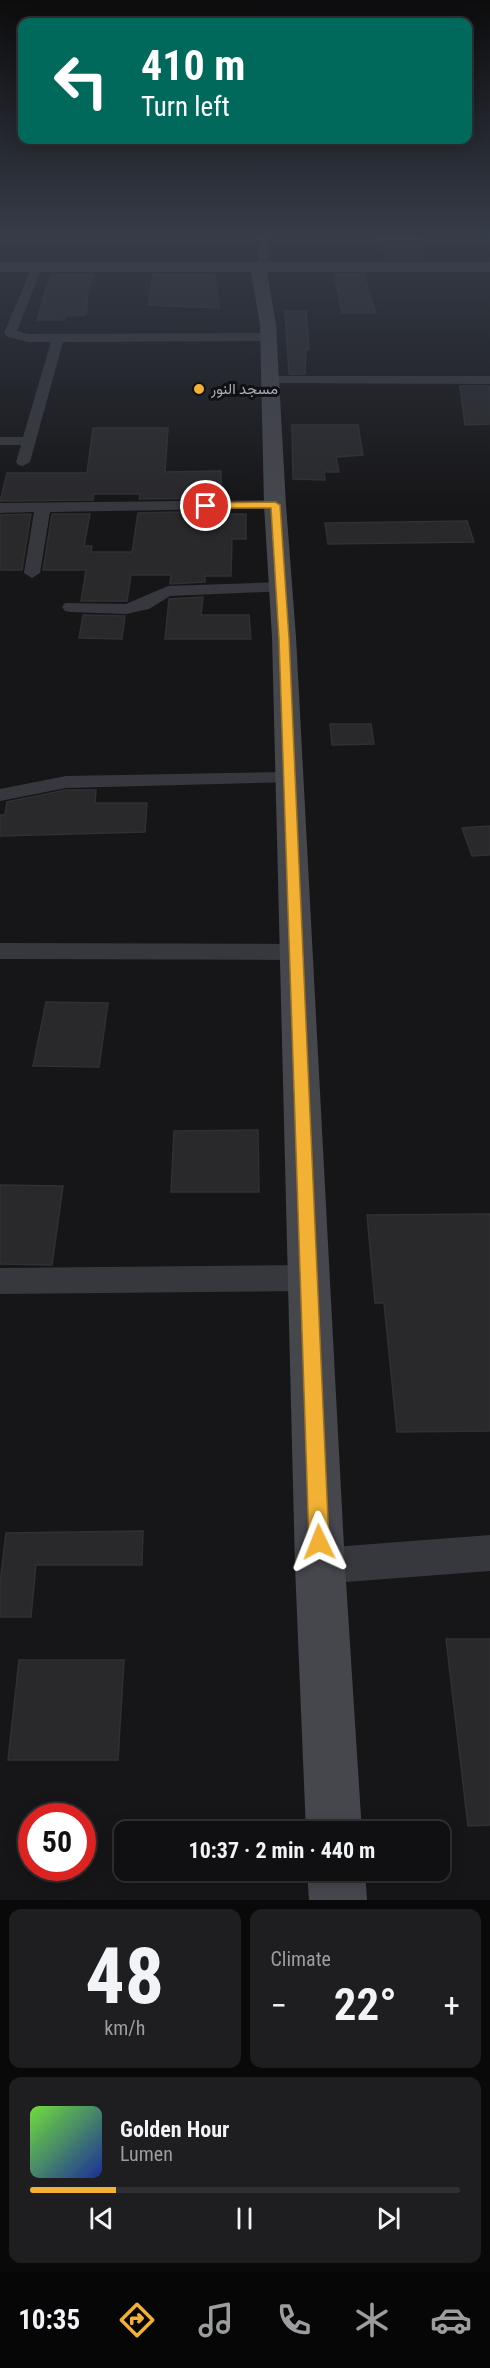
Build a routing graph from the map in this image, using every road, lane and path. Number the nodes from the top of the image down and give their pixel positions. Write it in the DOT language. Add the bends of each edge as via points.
graph roads {
  1 [pos="102,327"];
  2 [pos="268,327"];
  3 [pos="6,328"];
  4 [pos="58,338"];
  5 [pos="271,380"];
  6 [pos="490,380"];
  7 [pos="0,441"];
  8 [pos="29,441"];
  9 [pos="23,462"];
  10 [pos="275,505"];
  11 [pos="0,508"];
  12 [pos="43,508"];
  13 [pos="32,573"];
  14 [pos="281,587"];
  15 [pos="71,607"];
  16 [pos="288,778"];
  17 [pos="3,795"];
  18 [pos="0,951"];
  19 [pos="295,952"];
  20 [pos="310,1278"];
  21 [pos="0,1281"];
  22 [pos="490,1553"];
  23 [pos="320,1566"];
  24 [pos="333,1821"];
  25 [pos="337,1881"];
  26 [pos="338,1900"];
  1 -- 4 [label="street"];
  2 -- 5 [label="main road"];
  3 -- 4 [label="street" via="28,338"];
  4 -- 8 [label="street"];
  5 -- 6 [label="street"];
  5 -- 10 [label="main road"];
  7 -- 8 [label="street"];
  8 -- 9 [label="street"];
  10 -- 12 [label="street"];
  10 -- 14 [label="main road"];
  11 -- 12 [label="street"];
  12 -- 13 [label="street"];
  14 -- 15 [label="street" via="168,591 132,608"];
  14 -- 16 [label="main road"];
  16 -- 17 [label="street" via="66,782"];
  16 -- 19 [label="main road"];
  18 -- 19 [label="street"];
  19 -- 20 [label="main road"];
  20 -- 21 [label="street"];
  20 -- 23 [label="main road"];
  22 -- 23 [label="street"];
  23 -- 24 [label="main road"];
  25 -- 26 [label="main road"];
}
